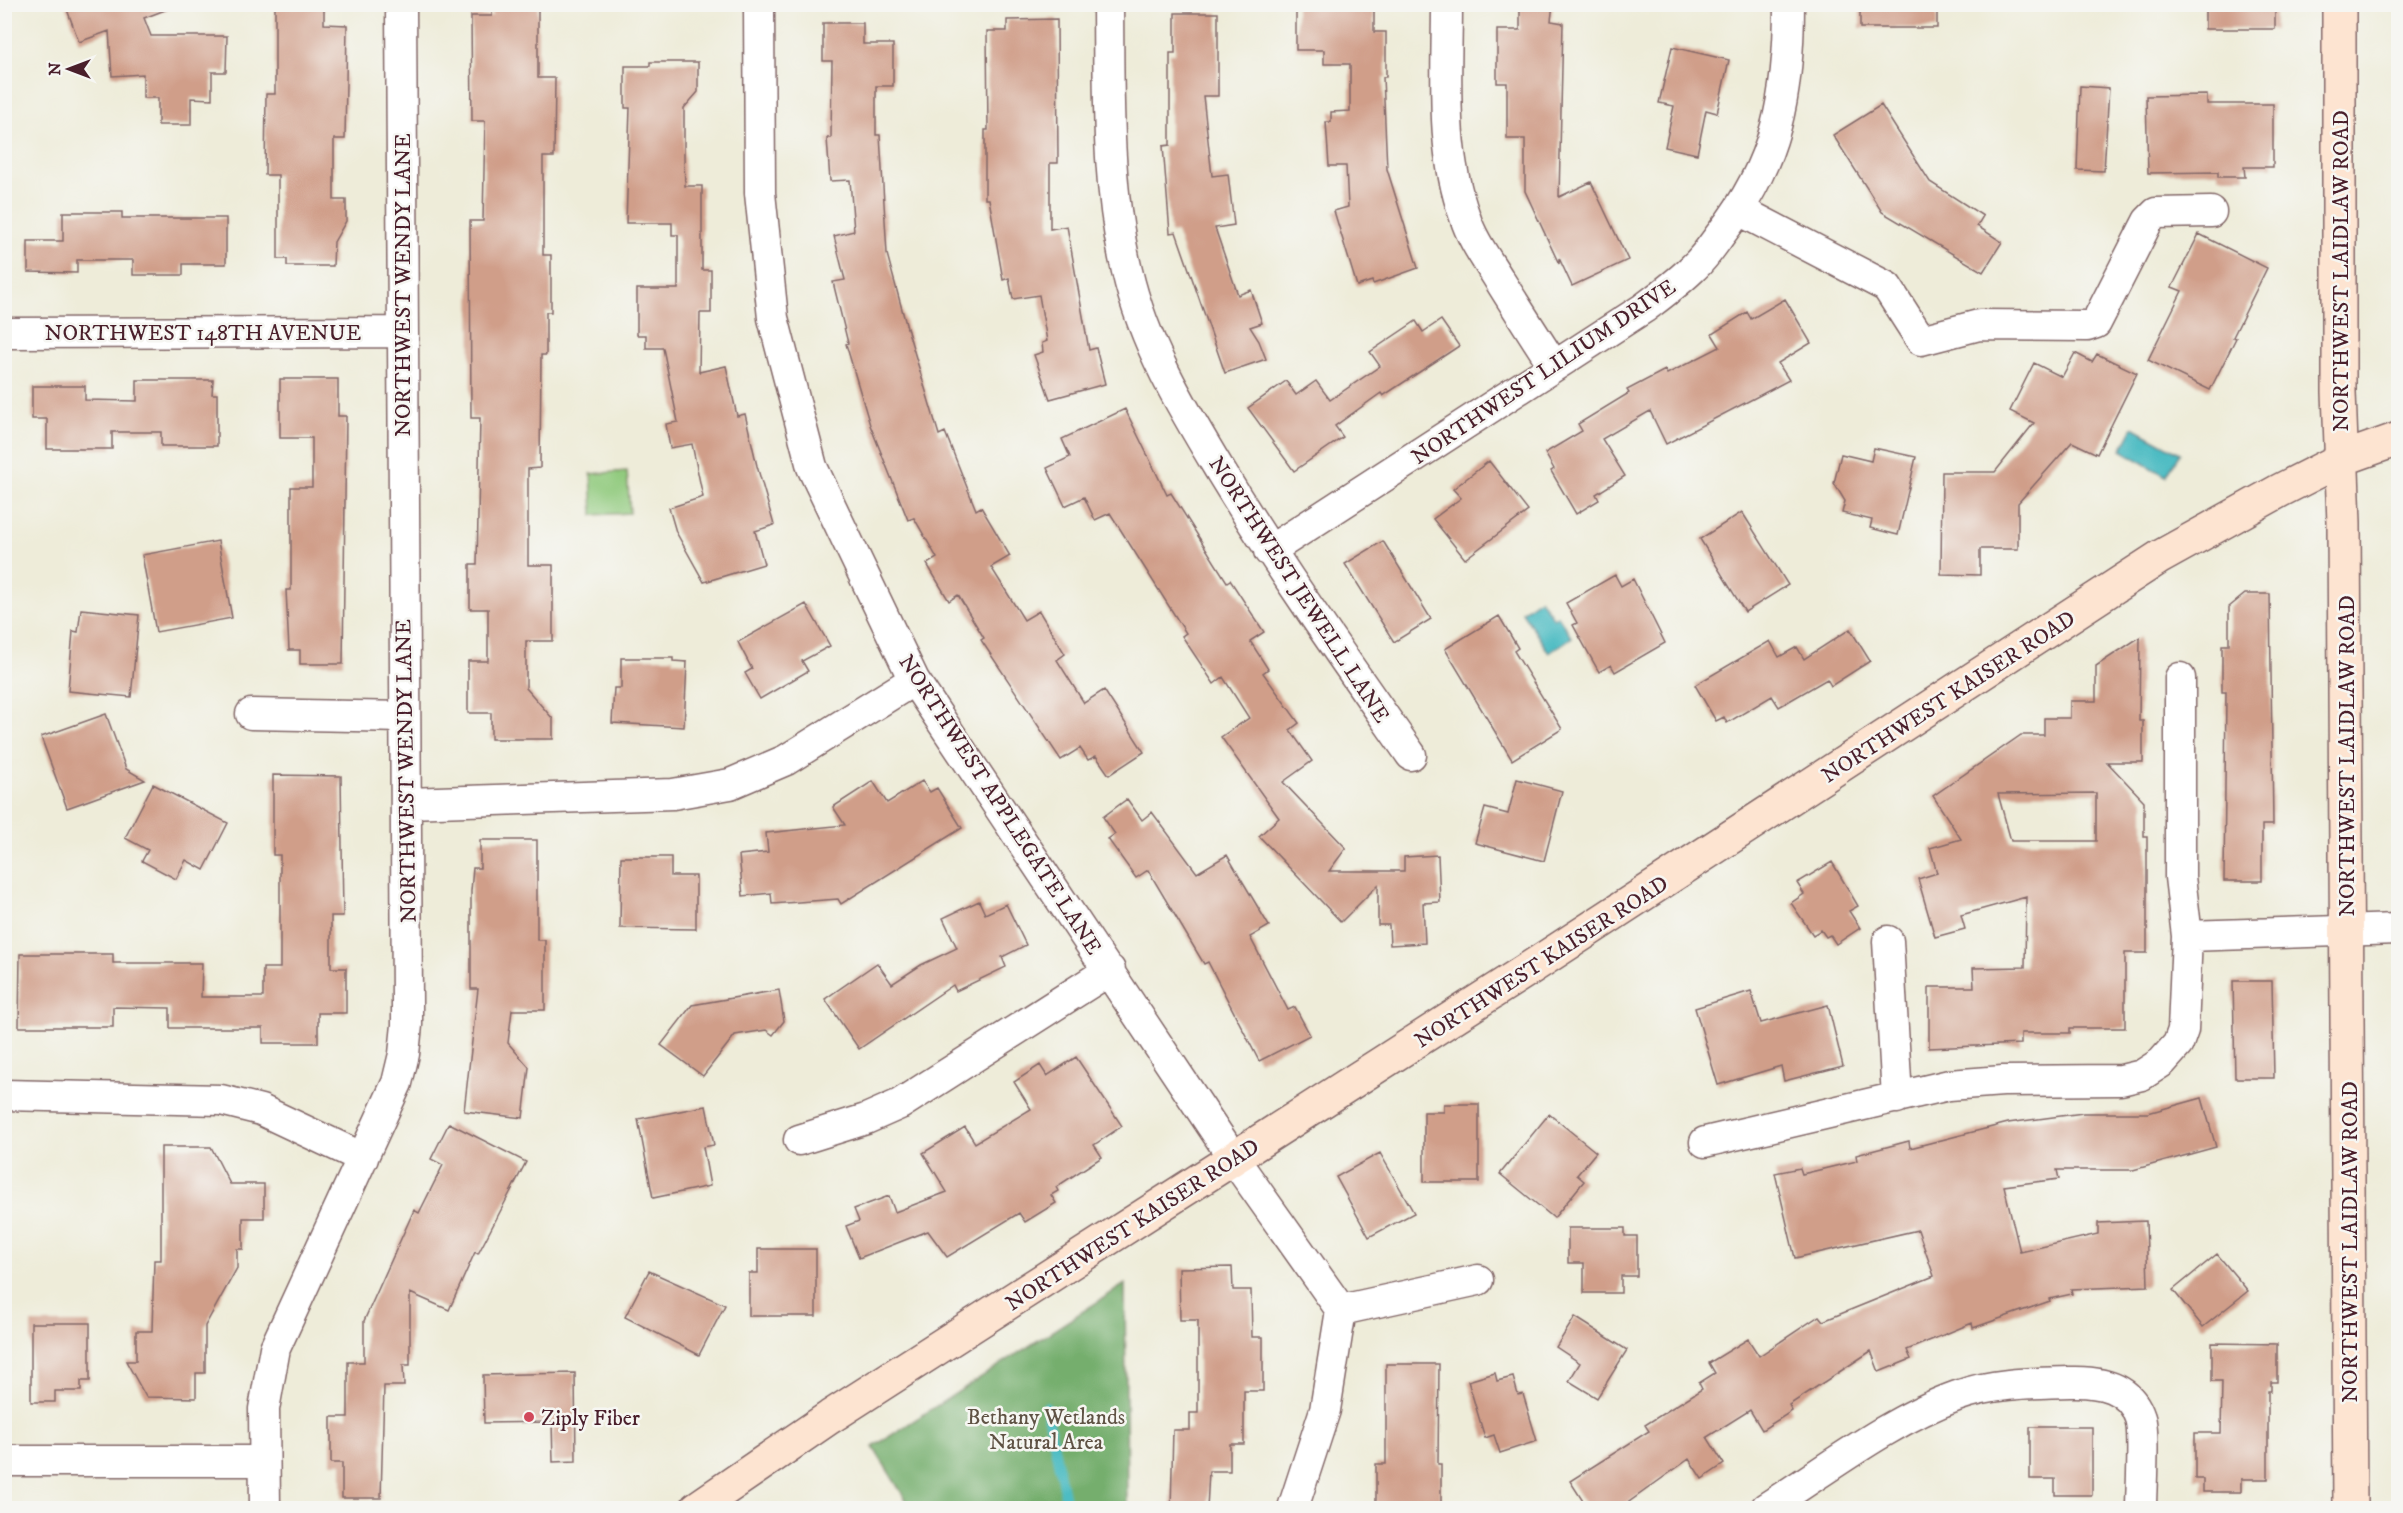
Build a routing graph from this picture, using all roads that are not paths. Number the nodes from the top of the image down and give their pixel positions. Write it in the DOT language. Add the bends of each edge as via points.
graph roads {
  1 [pos="401,4"];
  2 [pos="759,4"];
  3 [pos="1108,4"];
  4 [pos="1447,4"];
  5 [pos="1789,4"];
  6 [pos="2339,4"];
  7 [pos="1739,210"];
  8 [pos="2211,212"];
  9 [pos="402,332"];
  10 [pos="4,333"];
  11 [pos="1554,366"];
  12 [pos="2398,439"];
  13 [pos="2342,459"];
  14 [pos="1269,551"];
  15 [pos="2180,678"];
  16 [pos="914,680"];
  17 [pos="251,714"];
  18 [pos="405,717"];
  19 [pos="1411,755"];
  20 [pos="408,802"];
  21 [pos="2348,930"];
  22 [pos="2398,930"];
  23 [pos="2187,936"];
  24 [pos="1888,941"];
  25 [pos="1110,970"];
  26 [pos="4,1095"];
  27 [pos="1897,1098"];
  28 [pos="799,1140"];
  29 [pos="1705,1142"];
  30 [pos="363,1158"];
  31 [pos="1234,1159"];
  32 [pos="1478,1280"];
  33 [pos="1341,1310"];
  34 [pos="4,1461"];
  35 [pos="263,1461"];
  36 [pos="705,1506"];
  37 [pos="265,1509"];
  38 [pos="1293,1509"];
  39 [pos="1766,1509"];
  40 [pos="2141,1509"];
  41 [pos="2350,1509"];
  1 -- 9 [label="street, NORTHWEST WENDY LANE"];
  2 -- 16 [label="street, NORTHWEST APPLEGATE LANE" via="760,193 773,318 812,467"];
  3 -- 14 [label="street, NORTHWEST JEWELL LANE" via="1110,166 1127,273 1148,339 1179,402"];
  4 -- 11 [label="street" via="1449,158 1465,220"];
  5 -- 7 [label="street, NORTHWEST LILIUM DRIVE" via="1789,48 1780,118 1756,181"];
  6 -- 13 [label="main road, NORTHWEST LAIDLAW ROAD"];
  7 -- 8 [label="street" via="1887,287 1921,340 1979,325 2096,323 2148,221 2156,213"];
  7 -- 11 [label="street, NORTHWEST LILIUM DRIVE" via="1696,266 1644,308"];
  9 -- 10 [label="street, NORTHWEST 148TH AVENUE"];
  9 -- 18 [label="street, NORTHWEST WENDY LANE"];
  11 -- 14 [label="street, NORTHWEST LILIUM DRIVE"];
  12 -- 13 [label="main road, NORTHWEST KAISER ROAD"];
  13 -- 21 [label="main road, NORTHWEST LAIDLAW ROAD"];
  13 -- 31 [label="main road, NORTHWEST KAISER ROAD" via="2160,557"];
  14 -- 19 [label="street, NORTHWEST JEWELL LANE"];
  15 -- 23 [label="street" via="2180,877"];
  16 -- 20 [label="street" via="786,760 730,784 673,794"];
  16 -- 25 [label="street, NORTHWEST APPLEGATE LANE"];
  17 -- 18 [label="street"];
  18 -- 20 [label="street, NORTHWEST WENDY LANE"];
  20 -- 30 [label="street, NORTHWEST WENDY LANE" via="404,1054 397,1083"];
  21 -- 22 [label="street"];
  21 -- 23 [label="street"];
  21 -- 41 [label="main road, NORTHWEST LAIDLAW ROAD"];
  23 -- 27 [label="street" via="2183,1030 2178,1044 2162,1062 2142,1075 2121,1080 1949,1085"];
  24 -- 27 [label="street"];
  25 -- 28 [label="street" via="900,1104"];
  25 -- 31 [label="street, NORTHWEST APPLEGATE LANE"];
  26 -- 30 [label="street" via="221,1100 261,1110"];
  27 -- 29 [label="street"];
  30 -- 35 [label="street, NORTHWEST WENDY LANE" via="275,1347 264,1409"];
  31 -- 33 [label="street, NORTHWEST APPLEGATE LANE"];
  31 -- 36 [label="main road, NORTHWEST KAISER ROAD" via="830,1417"];
  32 -- 33 [label="street"];
  33 -- 38 [label="street" via="1325,1410"];
  34 -- 35 [label="street"];
  35 -- 37 [label="street, NORTHWEST WENDY LANE"];
  39 -- 40 [label="street" via="1916,1412 1959,1395 2025,1383 2092,1381 2112,1386 2130,1400 2141,1418"];
}
